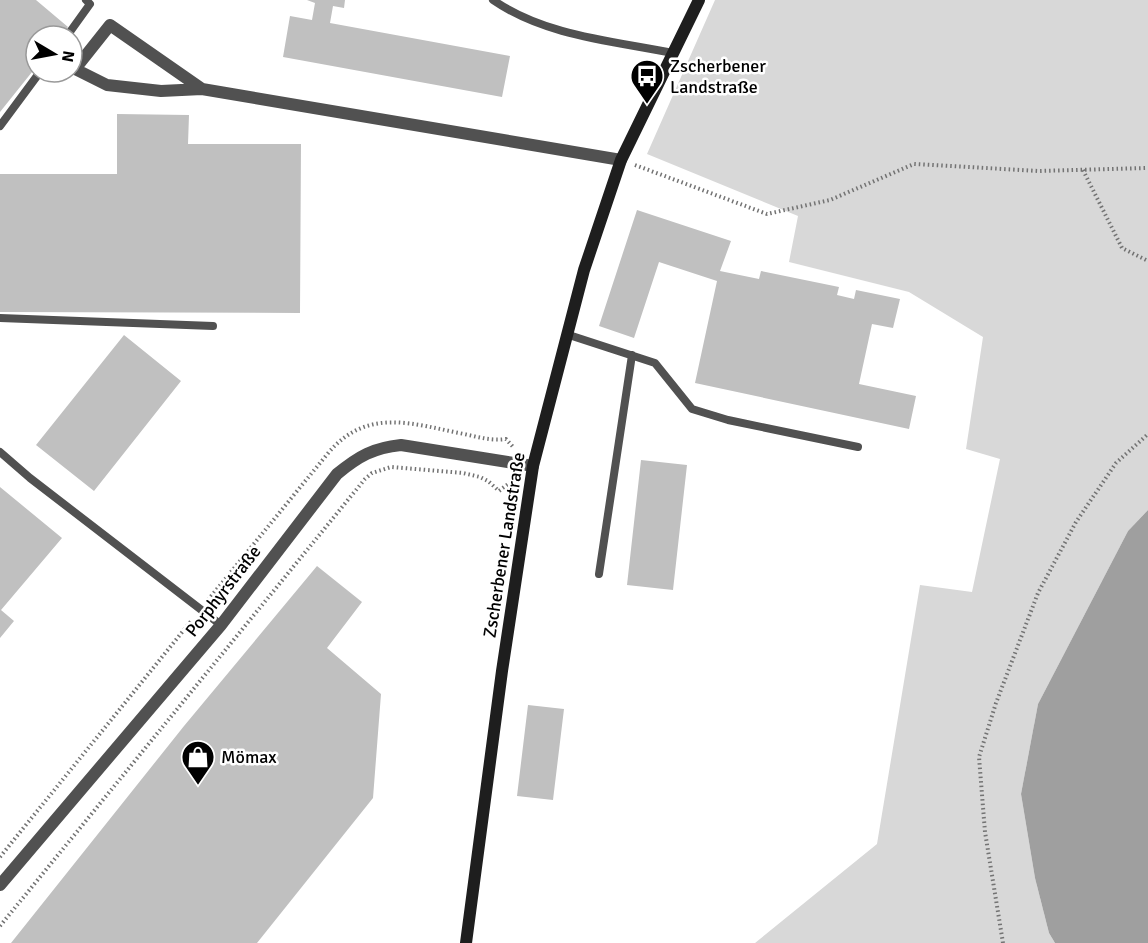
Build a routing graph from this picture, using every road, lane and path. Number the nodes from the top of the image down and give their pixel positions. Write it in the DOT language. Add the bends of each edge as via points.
graph roads {
  1 [pos="86,0"];
  2 [pos="494,0"];
  3 [pos="699,0"];
  4 [pos="76,24"];
  5 [pos="673,53"];
  6 [pos="84,56"];
  7 [pos="84,73"];
  8 [pos="31,84"];
  9 [pos="202,88"];
  10 [pos="0,126"];
  11 [pos="621,160"];
  12 [pos="1148,168"];
  13 [pos="1083,170"];
  14 [pos="1148,261"];
  15 [pos="0,318"];
  16 [pos="213,326"];
  17 [pos="569,335"];
  18 [pos="632,355"];
  19 [pos="1148,434"];
  20 [pos="858,447"];
  21 [pos="0,452"];
  22 [pos="533,466"];
  23 [pos="599,574"];
  24 [pos="221,625"];
  25 [pos="0,885"];
  26 [pos="0,926"];
  27 [pos="466,943"];
  28 [pos="1003,943"];
  1 -- 4 [label="lane" via="90,4"];
  2 -- 5 [label="lane" via="541,26"];
  3 -- 5 [label="street, Zscherbener Landstraße"];
  5 -- 11 [label="street, Zscherbener Landstraße"];
  6 -- 9 [label="street" via="110,25"];
  7 -- 9 [label="street" via="107,85 161,91"];
  8 -- 10 [label="lane"];
  9 -- 11 [label="street"];
  11 -- 13 [label="path" via="766,214 830,200 914,164"];
  11 -- 17 [label="street, Zscherbener Landstraße" via="584,270"];
  12 -- 13 [label="path"];
  13 -- 14 [label="path" via="1122,248"];
  15 -- 16 [label="lane"];
  17 -- 18 [label="lane"];
  17 -- 22 [label="street, Zscherbener Landstraße"];
  18 -- 20 [label="lane" via="655,363 692,409"];
  18 -- 23 [label="lane"];
  19 -- 28 [label="path" via="1116,463 1076,522 1044,583 979,757 985,832"];
  21 -- 24 [label="lane"];
  22 -- 24 [label="street, Porphyrstraße" via="401,445 379,447 356,458 337,474"];
  22 -- 26 [label="path" via="499,491 480,477 406,467 380,469 364,479"];
  22 -- 27 [label="street, Zscherbener Landstraße"];
  24 -- 25 [label="street, Porphyrstraße"];
}
